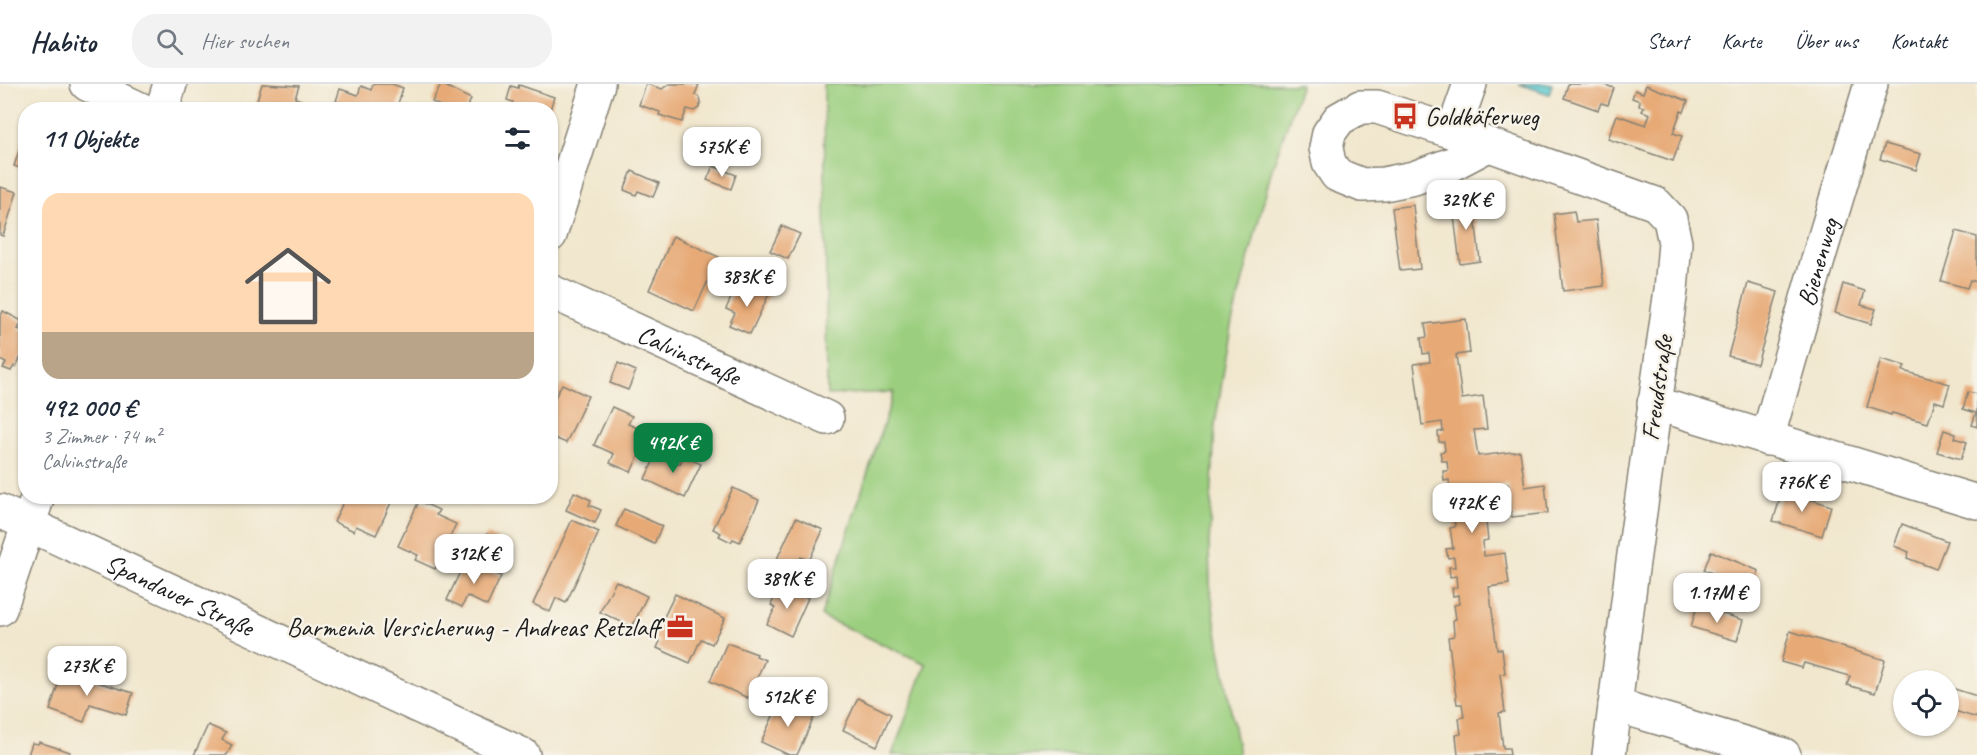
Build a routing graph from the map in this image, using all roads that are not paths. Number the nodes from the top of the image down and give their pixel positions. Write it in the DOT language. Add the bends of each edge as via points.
graph roads {
  1 [pos="87,84"];
  2 [pos="170,84"];
  3 [pos="598,84"];
  4 [pos="1470,84"];
  5 [pos="1871,84"];
  6 [pos="125,102"];
  7 [pos="164,102"];
  8 [pos="1452,132"];
  9 [pos="1488,145"];
  10 [pos="558,210"];
  11 [pos="558,295"];
  12 [pos="1654,403"];
  13 [pos="827,418"];
  14 [pos="1767,439"];
  15 [pos="1977,502"];
  16 [pos="22,511"];
  17 [pos="0,609"];
  18 [pos="1616,705"];
  19 [pos="523,755"];
  20 [pos="1609,755"];
  21 [pos="1784,755"];
  1 -- 6 [label="street"];
  2 -- 7 [label="street"];
  3 -- 10 [label="street"];
  4 -- 8 [label="street"];
  5 -- 14 [label="street, Bienenweg"];
  8 -- 9 [label="street, Freudstraße"];
  8 -- 9 [label="street, Freudstraße" via="1377,107 1360,107 1339,119 1329,133 1326,148 1337,175 1362,185 1414,178"];
  9 -- 12 [label="street, Freudstraße" via="1656,204 1670,219 1675,243 1672,279"];
  11 -- 13 [label="street, Calvinstraße"];
  12 -- 14 [label="street"];
  12 -- 18 [label="street, Freudstraße"];
  14 -- 15 [label="street"];
  16 -- 17 [label="street"];
  16 -- 19 [label="street, Spandauer Straße"];
  18 -- 20 [label="street, Freudstraße"];
  18 -- 21 [label="street"];
}
